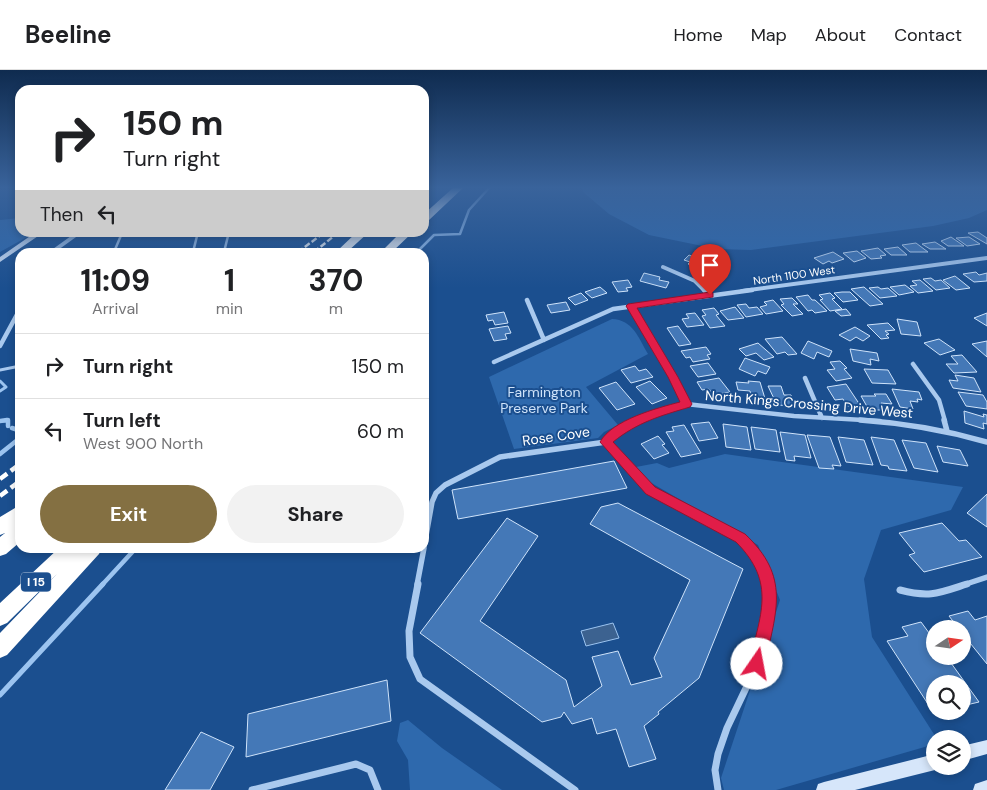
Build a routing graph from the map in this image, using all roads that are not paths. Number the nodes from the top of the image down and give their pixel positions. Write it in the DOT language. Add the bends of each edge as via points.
graph roads {
  1 [pos="35,237"];
  2 [pos="40,237"];
  3 [pos="74,237"];
  4 [pos="358,237"];
  5 [pos="402,237"];
  6 [pos="19,248"];
  7 [pos="58,248"];
  8 [pos="346,248"];
  9 [pos="390,248"];
  10 [pos="15,251"];
  11 [pos="986,259"];
  12 [pos="0,260"];
  13 [pos="663,267"];
  14 [pos="710,295"];
  15 [pos="527,300"];
  16 [pos="631,306"];
  17 [pos="15,318"];
  18 [pos="544,340"];
  19 [pos="0,346"];
  20 [pos="494,362"];
  21 [pos="913,364"];
  22 [pos="15,367"];
  23 [pos="0,370"];
  24 [pos="805,378"];
  25 [pos="686,404"];
  26 [pos="822,418"];
  27 [pos="947,431"];
  28 [pos="606,442"];
  29 [pos="987,442"];
  30 [pos="15,516"];
  31 [pos="429,519"];
  32 [pos="0,527"];
  33 [pos="15,535"];
  34 [pos="0,548"];
  35 [pos="66,553"];
  36 [pos="88,553"];
  37 [pos="423,553"];
  38 [pos="987,577"];
  39 [pos="900,590"];
  40 [pos="0,616"];
  41 [pos="0,648"];
  42 [pos="987,747"];
  43 [pos="971,751"];
  44 [pos="926,764"];
  45 [pos="987,788"];
  46 [pos="252,790"];
  47 [pos="378,790"];
  48 [pos="575,790"];
  49 [pos="718,790"];
  50 [pos="824,790"];
  51 [pos="981,790"];
  1 -- 6 [label="street"];
  2 -- 6 [label="street"];
  3 -- 7 [label="street"];
  4 -- 8 [label="highway"];
  5 -- 9 [label="highway"];
  10 -- 12 [label="street"];
  11 -- 14 [label="street, North 1100 West"];
  13 -- 14 [label="street" via="695,281"];
  14 -- 16 [label="street, North 1100 West"];
  15 -- 18 [label="street"];
  16 -- 18 [label="street, North 1100 West" via="598,315"];
  16 -- 25 [label="street"];
  17 -- 19 [label="street"];
  18 -- 20 [label="street, North 1100 West"];
  21 -- 27 [label="street" via="939,400"];
  22 -- 23 [label="lane"];
  24 -- 26 [label="street"];
  25 -- 26 [label="street, North Kings Crossing Drive West"];
  25 -- 28 [label="street, North Kings Crossing Drive West" via="625,426"];
  26 -- 27 [label="street, North Kings Crossing Drive West" via="890,422"];
  27 -- 29 [label="street, North Kings Crossing Drive West"];
  28 -- 31 [label="street, Rose Cove" via="500,457 445,485 436,493"];
  28 -- 49 [label="street, Rose Cove" via="651,490 740,538 751,548 765,571 770,604 759,656 720,747 714,770"];
  30 -- 32 [label="highway"];
  33 -- 34 [label="highway"];
  35 -- 40 [label="highway, I 15"];
  36 -- 41 [label="highway"];
  37 -- 48 [label="street, Rose Cove" via="409,631 410,657 420,679"];
  38 -- 39 [label="street" via="932,595"];
  42 -- 43 [label="street"];
  44 -- 50 [label="street"];
  45 -- 51 [label="street"];
  46 -- 47 [label="street" via="356,764 370,770"];
}
